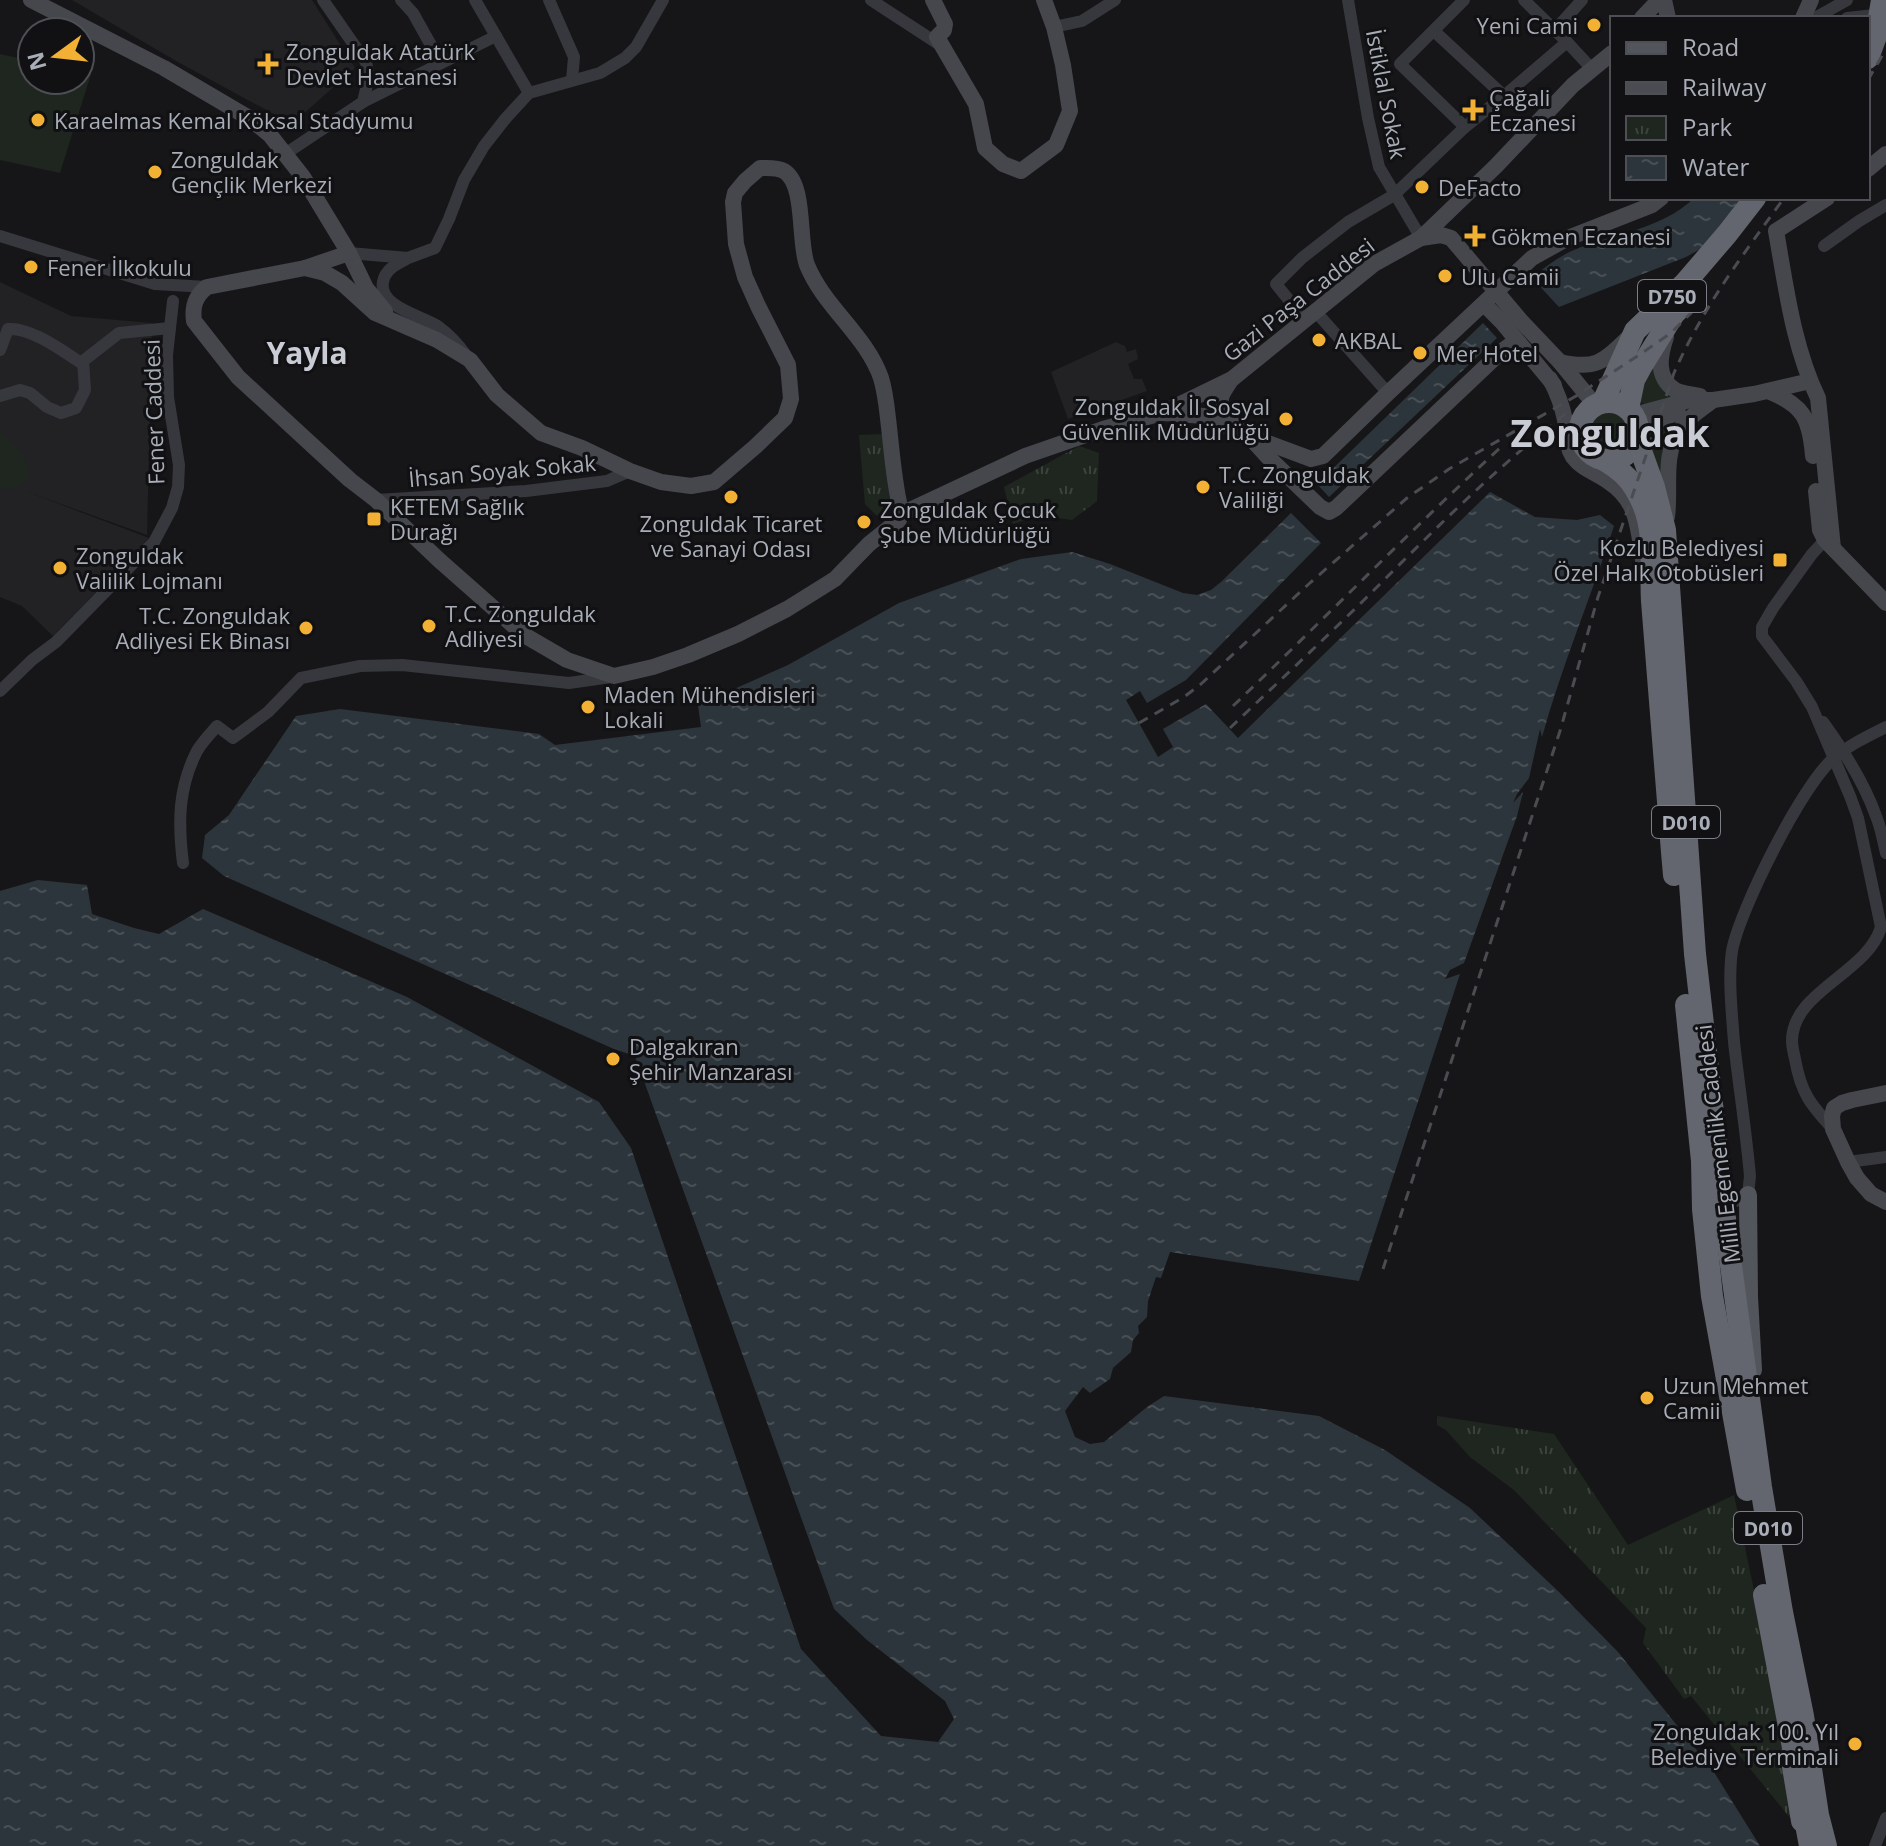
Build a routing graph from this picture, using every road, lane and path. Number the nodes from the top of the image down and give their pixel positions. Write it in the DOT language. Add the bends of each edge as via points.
graph roads {
  1 [pos="31,0"];
  2 [pos="323,0"];
  3 [pos="401,0"];
  4 [pos="475,0"];
  5 [pos="549,0"];
  6 [pos="663,0"];
  7 [pos="871,0"];
  8 [pos="933,0"];
  9 [pos="941,0"];
  10 [pos="1044,0"];
  11 [pos="1115,0"];
  12 [pos="1348,0"];
  13 [pos="1464,0"];
  14 [pos="1524,0"];
  15 [pos="1582,0"];
  16 [pos="1662,0"];
  17 [pos="1847,0"];
  18 [pos="1871,11"];
  19 [pos="1644,16"];
  20 [pos="1819,16"];
  21 [pos="945,24"];
  22 [pos="1054,27"];
  23 [pos="1555,30"];
  24 [pos="1434,31"];
  25 [pos="496,36"];
  26 [pos="1567,42"];
  27 [pos="946,49"];
  28 [pos="1870,52"];
  29 [pos="1610,57"];
  30 [pos="441,63"];
  31 [pos="1592,69"];
  32 [pos="572,80"];
  33 [pos="529,93"];
  34 [pos="1504,96"];
  35 [pos="363,102"];
  36 [pos="1465,127"];
  37 [pos="285,154"];
  38 [pos="1886,154"];
  39 [pos="1870,170"];
  40 [pos="1394,195"];
  41 [pos="1658,200"];
  42 [pos="1753,200"];
  43 [pos="1767,200"];
  44 [pos="1824,200"];
  45 [pos="1886,205"];
  46 [pos="334,229"];
  47 [pos="0,236"];
  48 [pos="1421,238"];
  49 [pos="1824,246"];
  50 [pos="349,253"];
  51 [pos="408,258"];
  52 [pos="305,268"];
  53 [pos="155,284"];
  54 [pos="207,287"];
  55 [pos="1491,298"];
  56 [pos="173,301"];
  57 [pos="1674,314"];
  58 [pos="1310,316"];
  59 [pos="194,321"];
  60 [pos="400,325"];
  61 [pos="170,328"];
  62 [pos="1635,331"];
  63 [pos="1519,343"];
  64 [pos="0,350"];
  65 [pos="470,360"];
  66 [pos="1560,362"];
  67 [pos="83,364"];
  68 [pos="1232,379"];
  69 [pos="1550,379"];
  70 [pos="1810,381"];
  71 [pos="1768,391"];
  72 [pos="1388,393"];
  73 [pos="0,396"];
  74 [pos="1713,400"];
  75 [pos="1599,404"];
  76 [pos="1162,413"];
  77 [pos="1635,424"];
  78 [pos="1580,432"];
  79 [pos="1249,436"];
  80 [pos="1812,438"];
  81 [pos="1318,458"];
  82 [pos="1604,460"];
  83 [pos="630,471"];
  84 [pos="1299,487"];
  85 [pos="376,500"];
  86 [pos="903,512"];
  87 [pos="1665,530"];
  88 [pos="1829,544"];
  89 [pos="1652,600"];
  90 [pos="1886,603"];
  91 [pos="614,676"];
  92 [pos="0,691"];
  93 [pos="1886,727"];
  94 [pos="1838,754"];
  95 [pos="1884,839"];
  96 [pos="1886,853"];
  97 [pos="183,863"];
  98 [pos="1886,1093"];
  99 [pos="1833,1129"];
  100 [pos="1886,1157"];
  101 [pos="1848,1162"];
  102 [pos="1748,1198"];
  103 [pos="1886,1202"];
  104 [pos="1714,1219"];
  105 [pos="1754,1440"];
  106 [pos="1886,1818"];
  107 [pos="1808,1846"];
  108 [pos="1826,1846"];
  109 [pos="1875,1846"];
  1 -- 37 [label="main road" via="249,118"];
  2 -- 35 [label="street" via="366,62 369,76"];
  3 -- 30 [label="street"];
  4 -- 25 [label="street"];
  5 -- 32 [label="street" via="574,57"];
  6 -- 32 [label="street" via="625,58 600,73"];
  7 -- 27 [label="street"];
  8 -- 21 [label="main road"];
  9 -- 21 [label="street"];
  10 -- 22 [label="main road"];
  11 -- 22 [label="street" via="1082,21"];
  12 -- 40 [label="street, İstiklal Sokak" via="1379,167"];
  13 -- 24 [label="street"];
  14 -- 23 [label="street"];
  15 -- 23 [label="street"];
  16 -- 19 [label="main road"];
  17 -- 20 [label="street"];
  18 -- 28 [label="highway" via="1876,36"];
  21 -- 27 [label="main road" via="937,37"];
  22 -- 27 [label="main road" via="1070,111 1056,145 1021,171 985,148 976,104"];
  23 -- 26 [label="street"];
  24 -- 34 [label="street"];
  24 -- 36 [label="street" via="1400,64"];
  25 -- 30 [label="street"];
  25 -- 33 [label="street"];
  26 -- 31 [label="street"];
  26 -- 34 [label="street"];
  29 -- 31 [label="main road, Gazi Paşa Caddesi"];
  30 -- 35 [label="street"];
  31 -- 48 [label="main road, Gazi Paşa Caddesi"];
  32 -- 33 [label="street"];
  33 -- 51 [label="street" via="484,146 435,248"];
  34 -- 36 [label="street"];
  35 -- 37 [label="street"];
  36 -- 40 [label="street"];
  37 -- 46 [label="main road"];
  38 -- 39 [label="main road"];
  40 -- 48 [label="street, İstiklal Sokak"];
  40 -- 58 [label="street" via="1348,222 1276,284"];
  41 -- 55 [label="main road" via="1532,258"];
  42 -- 62 [label="highway, D750" via="1685,283"];
  43 -- 57 [label="highway, D750"];
  44 -- 70 [label="main road" via="1776,231 1789,309"];
  45 -- 49 [label="street"];
  46 -- 50 [label="main road"];
  46 -- 52 [label="main road" via="329,246"];
  47 -- 53 [label="street"];
  48 -- 55 [label="main road" via="1451,238"];
  48 -- 58 [label="main road, Gazi Paşa Caddesi" via="1374,264"];
  50 -- 51 [label="street"];
  50 -- 52 [label="main road"];
  50 -- 60 [label="main road" via="366,288"];
  51 -- 65 [label="street" via="384,276 385,297 437,325"];
  52 -- 54 [label="main road"];
  52 -- 60 [label="main road" via="342,283 375,313"];
  53 -- 54 [label="street"];
  53 -- 56 [label="street"];
  54 -- 59 [label="main road" via="194,303"];
  55 -- 63 [label="main road"];
  55 -- 66 [label="main road"];
  55 -- 72 [label="main road"];
  56 -- 59 [label="street"];
  56 -- 61 [label="street, Fener Caddesi"];
  57 -- 74 [label="main road" via="1660,354 1664,379 1676,390"];
  57 -- 77 [label="highway, D750" via="1634,380"];
  58 -- 68 [label="main road, Gazi Paşa Caddesi"];
  58 -- 72 [label="street"];
  59 -- 85 [label="main road" via="238,377"];
  60 -- 65 [label="main road"];
  61 -- 67 [label="street" via="119,333"];
  61 -- 92 [label="street, Fener Caddesi" via="168,397 179,465 172,508 154,542"];
  62 -- 66 [label="main road" via="1595,364"];
  62 -- 75 [label="highway, D750"];
  63 -- 69 [label="main road"];
  63 -- 84 [label="main road" via="1501,352 1336,508 1329,512 1320,507"];
  64 -- 67 [label="street" via="8,329 15,328"];
  65 -- 83 [label="main road" via="497,395 541,433"];
  66 -- 75 [label="main road"];
  67 -- 73 [label="street" via="85,390 76,408 61,413 20,390"];
  68 -- 76 [label="main road, Gazi Paşa Caddesi"];
  68 -- 79 [label="main road" via="1221,405"];
  69 -- 78 [label="main road"];
  69 -- 89 [label="main road" via="1559,395 1573,456 1634,509"];
  70 -- 71 [label="main road"];
  70 -- 80 [label="main road"];
  70 -- 88 [label="main road" via="1818,398"];
  71 -- 74 [label="main road"];
  71 -- 80 [label="main road" via="1802,412"];
  72 -- 81 [label="main road"];
  74 -- 77 [label="main road" via="1652,423"];
  74 -- 87 [label="main road" via="1679,430 1673,444"];
  75 -- 77 [label="highway" via="1621,404"];
  75 -- 78 [label="highway, D750" via="1584,417"];
  76 -- 79 [label="main road" via="1204,416"];
  76 -- 86 [label="main road, Gazi Paşa Caddesi" via="1025,456"];
  77 -- 82 [label="highway" via="1628,454"];
  77 -- 87 [label="highway, Milli Egemenlik Caddesi / D010"];
  78 -- 82 [label="highway, Milli Egemenlik Caddesi" via="1587,450"];
  79 -- 81 [label="main road"];
  79 -- 84 [label="main road"];
  80 -- 88 [label="main road" via="1820,530"];
  81 -- 84 [label="main road"];
  82 -- 89 [label="highway, Milli Egemenlik Caddesi / D010" via="1628,476 1644,506"];
  83 -- 85 [label="street, İhsan Soyak Sokak" via="607,481 526,491"];
  83 -- 86 [label="main road" via="691,486 714,482 785,418 791,399 788,365 745,277 733,202 735,193 760,168 781,169 795,187 805,260 813,277 881,378"];
  85 -- 91 [label="main road" via="524,635 567,660"];
  86 -- 91 [label="main road, Gazi Paşa Caddesi" via="835,579 787,609 688,655"];
  87 -- 104 [label="highway, Milli Egemenlik Caddesi / D010"];
  88 -- 90 [label="main road"];
  88 -- 94 [label="street" via="1812,554 1762,627 1762,636 1796,681"];
  89 -- 104 [label="highway, Milli Egemenlik Caddesi / D010" via="1689,1039"];
  91 -- 97 [label="street" via="569,683 402,665 360,666 301,678 233,738 217,726 198,749 184,783 178,828"];
  93 -- 94 [label="street"];
  94 -- 95 [label="street" via="1877,817"];
  94 -- 99 [label="street" via="1881,927 1868,952 1796,1021 1792,1041 1802,1086 1809,1103"];
  94 -- 102 [label="street" via="1798,806 1767,863 1732,951 1731,1006"];
  95 -- 96 [label="street"];
  98 -- 99 [label="main road" via="1834,1108"];
  99 -- 101 [label="main road"];
  100 -- 101 [label="street"];
  101 -- 103 [label="main road" via="1871,1194"];
  102 -- 104 [label="main road" via="1740,1221"];
  102 -- 105 [label="main road"];
  104 -- 105 [label="highway, Milli Egemenlik Caddesi / D010"];
  104 -- 107 [label="highway, Milli Egemenlik Caddesi / D010" via="1712,1296"];
  105 -- 108 [label="highway, Milli Egemenlik Caddesi / D010"];
  106 -- 109 [label="street"];
}
